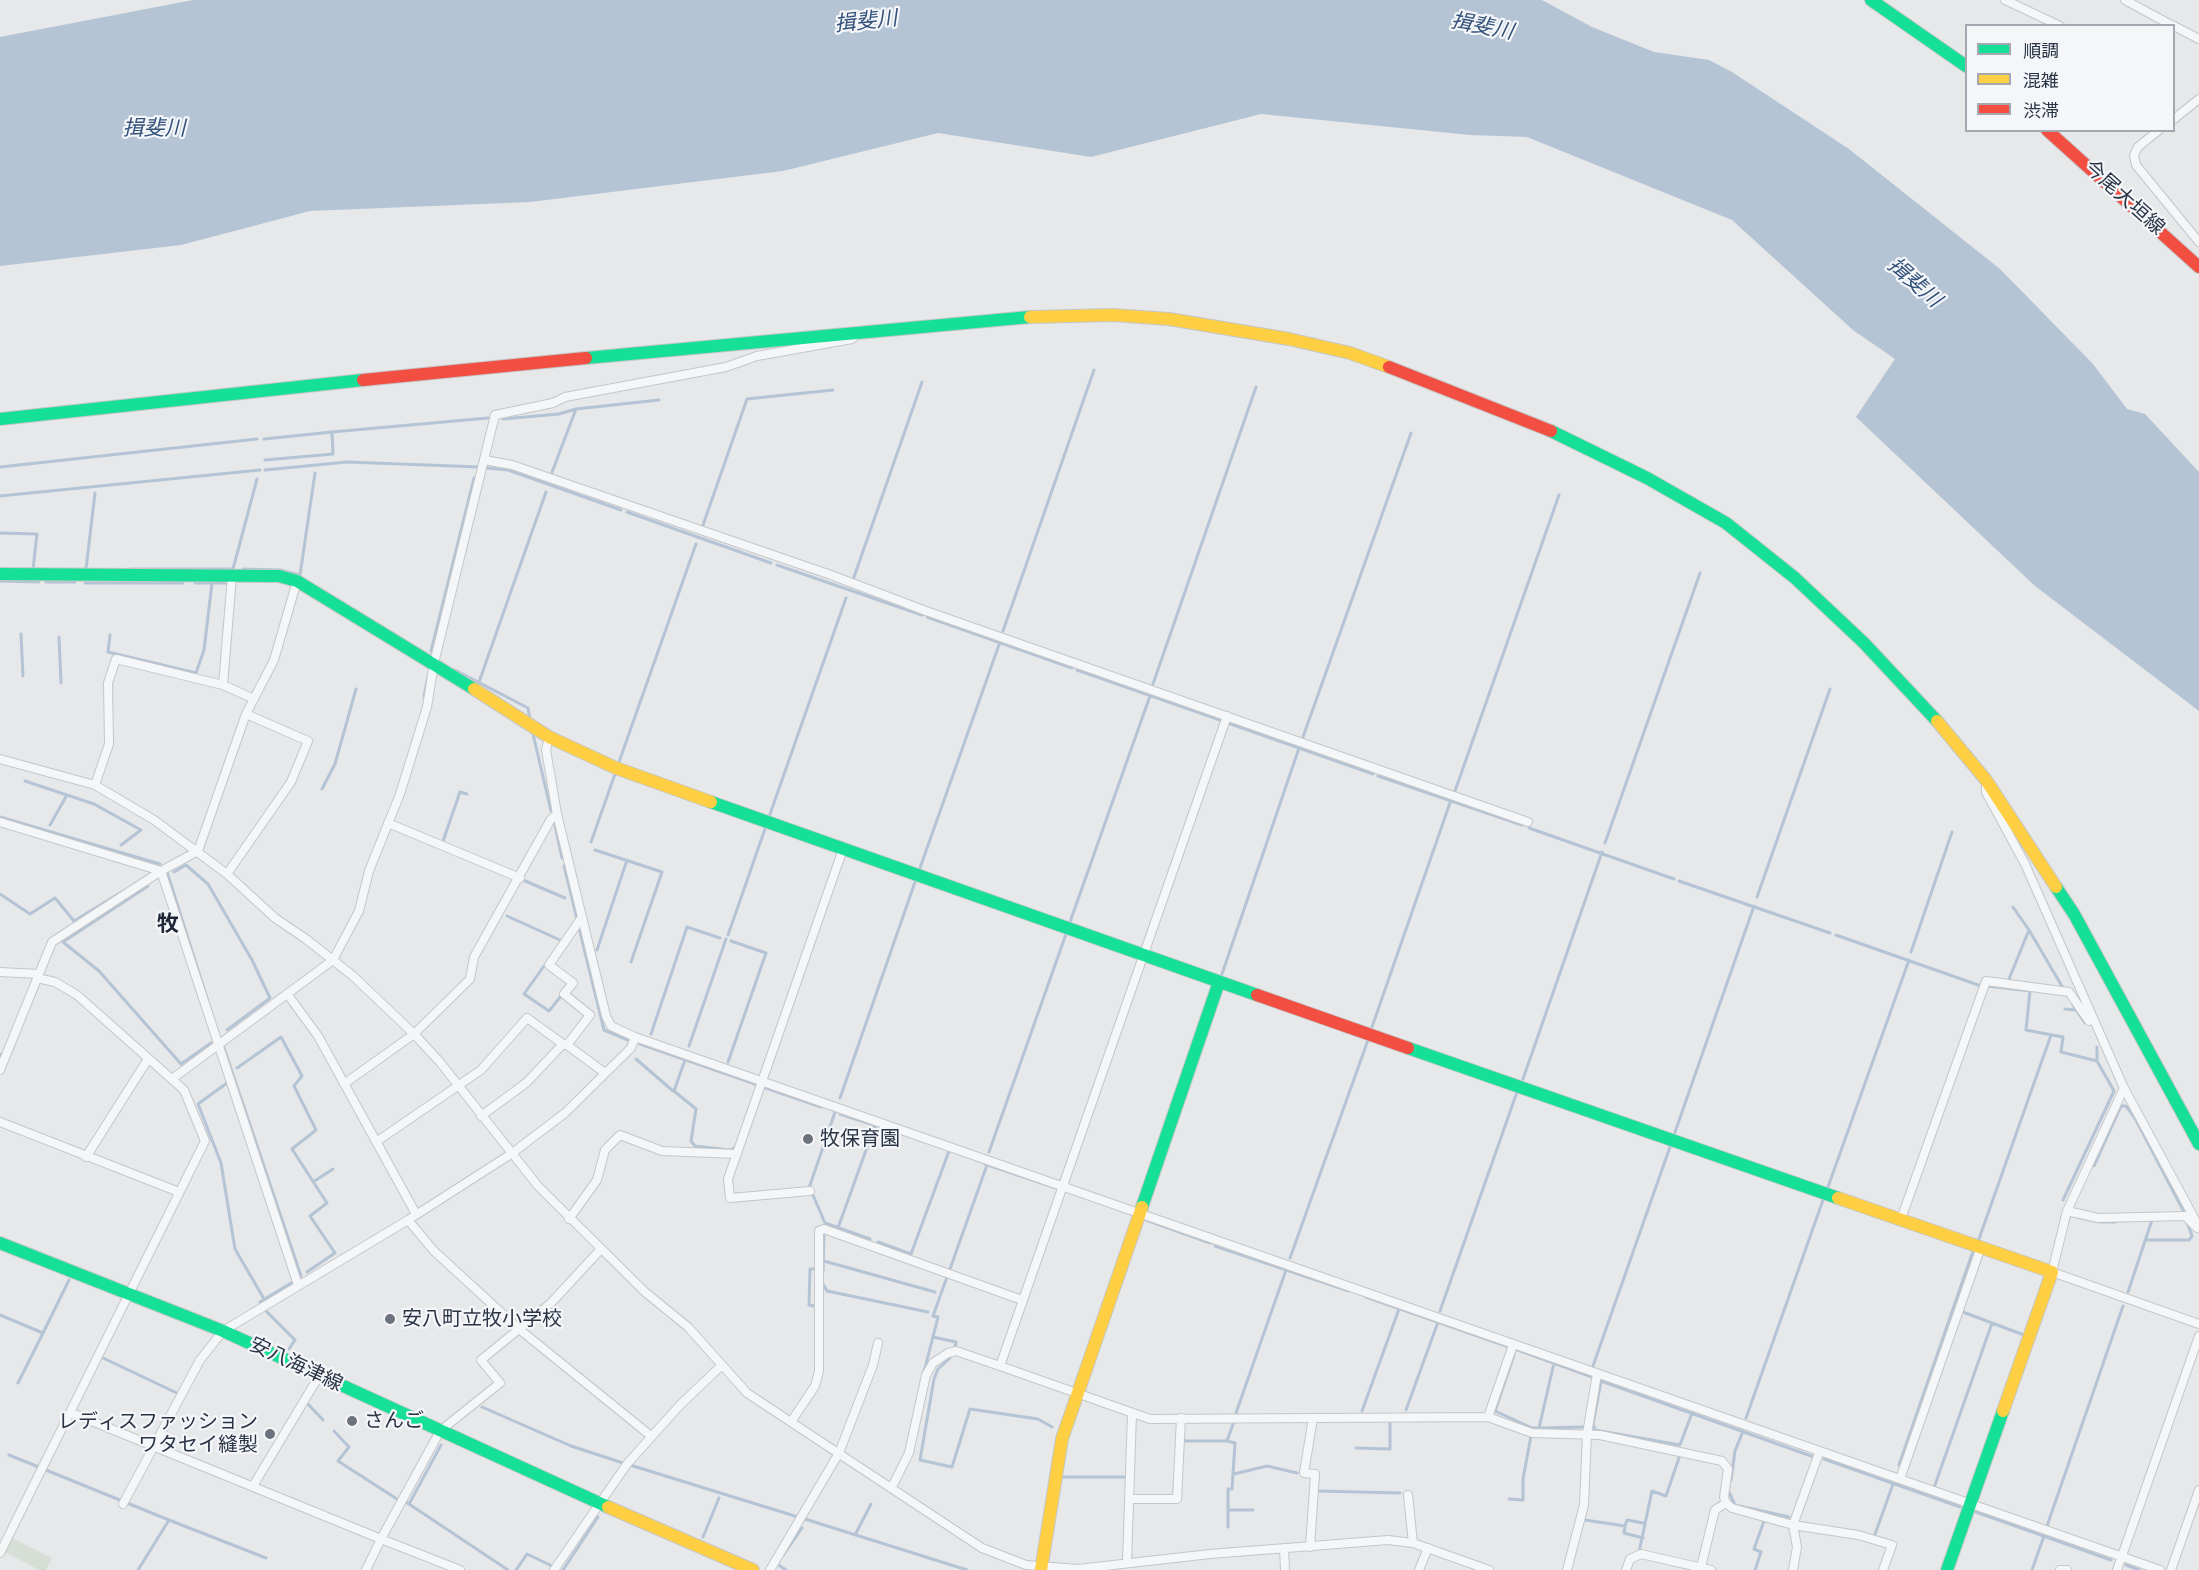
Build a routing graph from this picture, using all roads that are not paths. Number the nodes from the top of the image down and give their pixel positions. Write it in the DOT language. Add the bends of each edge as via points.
graph roads {
  1 [pos="1871,0"];
  2 [pos="2005,0"];
  3 [pos="2125,0"];
  4 [pos="2056,24"];
  5 [pos="2169,24"];
  6 [pos="2175,27"];
  7 [pos="2199,39"];
  8 [pos="1965,65"];
  9 [pos="2199,99"];
  10 [pos="2175,117"];
  11 [pos="2049,132"];
  12 [pos="2157,132"];
  13 [pos="2199,242"];
  14 [pos="2199,267"];
  15 [pos="859,332"];
  16 [pos="0,419"];
  17 [pos="484,460"];
  18 [pos="0,574"];
  19 [pos="232,576"];
  20 [pos="297,581"];
  21 [pos="434,663"];
  22 [pos="223,685"];
  23 [pos="254,699"];
  24 [pos="246,714"];
  25 [pos="1227,716"];
  26 [pos="549,737"];
  27 [pos="0,759"];
  28 [pos="1986,780"];
  29 [pos="95,784"];
  30 [pos="557,814"];
  31 [pos="0,822"];
  32 [pos="1528,822"];
  33 [pos="388,823"];
  34 [pos="843,849"];
  35 [pos="198,851"];
  36 [pos="161,871"];
  37 [pos="227,874"];
  38 [pos="520,878"];
  39 [pos="582,916"];
  40 [pos="1143,955"];
  41 [pos="333,960"];
  42 [pos="0,972"];
  43 [pos="37,976"];
  44 [pos="1219,982"];
  45 [pos="288,995"];
  46 [pos="414,1034"];
  47 [pos="635,1036"];
  48 [pos="2101,1038"];
  49 [pos="565,1044"];
  50 [pos="218,1046"];
  51 [pos="148,1059"];
  52 [pos="0,1070"];
  53 [pos="605,1073"];
  54 [pos="172,1079"];
  55 [pos="763,1080"];
  56 [pos="344,1084"];
  57 [pos="460,1087"];
  58 [pos="2124,1088"];
  59 [pos="481,1116"];
  60 [pos="0,1122"];
  61 [pos="376,1142"];
  62 [pos="2199,1144"];
  63 [pos="511,1154"];
  64 [pos="737,1154"];
  65 [pos="86,1157"];
  66 [pos="1062,1186"];
  67 [pos="810,1191"];
  68 [pos="179,1192"];
  69 [pos="2067,1211"];
  70 [pos="1139,1212"];
  71 [pos="416,1214"];
  72 [pos="569,1219"];
  73 [pos="1901,1219"];
  74 [pos="408,1220"];
  75 [pos="2199,1229"];
  76 [pos="0,1242"];
  77 [pos="1981,1247"];
  78 [pos="601,1249"];
  79 [pos="2052,1272"];
  80 [pos="298,1285"];
  81 [pos="131,1294"];
  82 [pos="1022,1300"];
  83 [pos="2199,1324"];
  84 [pos="519,1329"];
  85 [pos="223,1331"];
  86 [pos="2199,1336"];
  87 [pos="878,1342"];
  88 [pos="1513,1345"];
  89 [pos="722,1365"];
  90 [pos="1000,1366"];
  91 [pos="1597,1374"];
  92 [pos="319,1376"];
  93 [pos="1076,1392"];
  94 [pos="72,1413"];
  95 [pos="1132,1413"];
  96 [pos="1488,1417"];
  97 [pos="1181,1418"];
  98 [pos="1313,1418"];
  99 [pos="791,1422"];
  100 [pos="440,1431"];
  101 [pos="1587,1434"];
  102 [pos="651,1436"];
  103 [pos="154,1447"];
  104 [pos="1819,1452"];
  105 [pos="839,1453"];
  106 [pos="1900,1479"];
  107 [pos="254,1485"];
  108 [pos="892,1487"];
  109 [pos="2199,1490"];
  110 [pos="1408,1495"];
  111 [pos="1131,1499"];
  112 [pos="599,1503"];
  113 [pos="1726,1503"];
  114 [pos="123,1504"];
  115 [pos="1970,1504"];
  116 [pos="1793,1525"];
  117 [pos="381,1539"];
  118 [pos="1413,1543"];
  119 [pos="1310,1547"];
  120 [pos="1284,1548"];
  121 [pos="1428,1548"];
  122 [pos="0,1553"];
  123 [pos="2122,1557"];
  124 [pos="1127,1562"];
  125 [pos="1701,1567"];
  126 [pos="1041,1568"];
  127 [pos="366,1570"];
  128 [pos="460,1570"];
  129 [pos="554,1570"];
  130 [pos="753,1570"];
  131 [pos="770,1570"];
  132 [pos="1285,1570"];
  133 [pos="1419,1570"];
  134 [pos="1490,1570"];
  135 [pos="1567,1570"];
  136 [pos="1626,1570"];
  137 [pos="1712,1570"];
  138 [pos="1793,1570"];
  139 [pos="1883,1570"];
  140 [pos="1947,1570"];
  141 [pos="2060,1570"];
  142 [pos="2067,1570"];
  143 [pos="2117,1570"];
  144 [pos="2160,1570"];
  145 [pos="2171,1570"];
  1 -- 8 [label="street"];
  2 -- 4 [label="street"];
  3 -- 5 [label="street"];
  6 -- 7 [label="street"];
  9 -- 10 [label="street"];
  11 -- 14 [label="street, 今尾大垣線"];
  12 -- 13 [label="street" via="2138,147 2134,155 2136,165"];
  15 -- 16 [label="street"];
  15 -- 17 [label="street" via="852,339 502,412 495,415"];
  15 -- 28 [label="street" via="1018,317 1113,315 1169,319 1350,353 1442,386 1637,472 1726,523 1795,578 1864,643"];
  17 -- 21 [label="street"];
  17 -- 25 [label="street" via="512,465"];
  18 -- 19 [label="street"];
  19 -- 20 [label="street" via="279,576"];
  19 -- 22 [label="street"];
  20 -- 21 [label="street"];
  20 -- 23 [label="street" via="274,660"];
  21 -- 26 [label="street"];
  21 -- 33 [label="street" via="427,706"];
  22 -- 23 [label="street"];
  22 -- 29 [label="street" via="116,659 108,683 109,744"];
  23 -- 24 [label="street"];
  24 -- 35 [label="street"];
  24 -- 37 [label="street" via="308,741 291,782"];
  25 -- 32 [label="street"];
  25 -- 40 [label="street"];
  26 -- 30 [label="street" via="546,750"];
  26 -- 34 [label="street" via="659,784"];
  27 -- 29 [label="street"];
  28 -- 48 [label="street" via="1986,792 2025,864"];
  28 -- 62 [label="street" via="2074,914"];
  29 -- 35 [label="street"];
  30 -- 38 [label="street"];
  30 -- 39 [label="street"];
  31 -- 36 [label="street"];
  33 -- 38 [label="street"];
  33 -- 41 [label="street" via="358,911"];
  34 -- 40 [label="street"];
  34 -- 55 [label="street"];
  35 -- 36 [label="street"];
  35 -- 37 [label="street"];
  36 -- 43 [label="street" via="52,942"];
  36 -- 50 [label="street"];
  37 -- 41 [label="street" via="275,918"];
  38 -- 46 [label="street" via="474,957 470,979"];
  39 -- 47 [label="street" via="606,1016 611,1026"];
  39 -- 49 [label="street" via="549,965 573,983 564,994 590,1015"];
  40 -- 44 [label="street"];
  40 -- 66 [label="street"];
  41 -- 45 [label="street"];
  41 -- 46 [label="street"];
  42 -- 43 [label="street"];
  43 -- 51 [label="street" via="77,995"];
  43 -- 52 [label="street"];
  44 -- 70 [label="street"];
  44 -- 73 [label="street"];
  45 -- 50 [label="street"];
  45 -- 56 [label="street" via="318,1036"];
  46 -- 56 [label="street"];
  46 -- 57 [label="street"];
  47 -- 53 [label="street" via="631,1048"];
  47 -- 55 [label="street"];
  48 -- 58 [label="street"];
  48 -- 73 [label="street" via="2069,992 1986,981"];
  49 -- 53 [label="street"];
  49 -- 57 [label="street" via="527,1018 481,1070"];
  49 -- 59 [label="street" via="526,1083"];
  50 -- 54 [label="street"];
  50 -- 80 [label="street"];
  51 -- 54 [label="street"];
  51 -- 65 [label="street"];
  53 -- 63 [label="street" via="565,1113"];
  54 -- 68 [label="street" via="191,1103 205,1141"];
  55 -- 64 [label="street"];
  55 -- 66 [label="street"];
  56 -- 61 [label="street"];
  57 -- 59 [label="street"];
  57 -- 61 [label="street"];
  58 -- 69 [label="street"];
  58 -- 75 [label="street"];
  59 -- 63 [label="street"];
  60 -- 65 [label="street"];
  61 -- 71 [label="street"];
  63 -- 71 [label="street"];
  63 -- 72 [label="street"];
  64 -- 67 [label="street" via="728,1179 730,1198"];
  64 -- 72 [label="street" via="662,1151 620,1135 605,1150 597,1180"];
  65 -- 68 [label="street"];
  66 -- 70 [label="street"];
  66 -- 82 [label="street"];
  68 -- 81 [label="street"];
  69 -- 75 [label="street" via="2098,1218 2185,1216"];
  69 -- 79 [label="street"];
  70 -- 88 [label="street"];
  70 -- 93 [label="street"];
  71 -- 74 [label="street"];
  72 -- 78 [label="street"];
  73 -- 77 [label="street"];
  74 -- 80 [label="street"];
  74 -- 84 [label="street" via="434,1251"];
  76 -- 81 [label="street, 安八海津線"];
  77 -- 79 [label="street"];
  77 -- 106 [label="street"];
  78 -- 84 [label="street" via="551,1302"];
  78 -- 89 [label="street" via="645,1292 688,1326"];
  79 -- 83 [label="street"];
  79 -- 115 [label="street"];
  80 -- 85 [label="street"];
  81 -- 85 [label="street, 安八海津線"];
  81 -- 94 [label="street"];
  82 -- 90 [label="street"];
  82 -- 99 [label="street" via="824,1229 819,1231 819,1371 815,1386"];
  84 -- 100 [label="street" via="481,1360 500,1383"];
  84 -- 102 [label="street"];
  85 -- 92 [label="street, 安八海津線"];
  85 -- 103 [label="street" via="200,1360"];
  86 -- 123 [label="street"];
  87 -- 105 [label="street"];
  88 -- 91 [label="street"];
  88 -- 96 [label="street"];
  89 -- 99 [label="street" via="747,1393"];
  89 -- 102 [label="street"];
  90 -- 93 [label="street"];
  90 -- 108 [label="street" via="956,1351 933,1363 926,1375 909,1453"];
  91 -- 101 [label="street"];
  91 -- 104 [label="street"];
  92 -- 100 [label="street, 安八海津線"];
  92 -- 107 [label="street"];
  93 -- 95 [label="street"];
  93 -- 126 [label="street" via="1062,1439"];
  94 -- 103 [label="street"];
  94 -- 122 [label="street"];
  95 -- 97 [label="street" via="1150,1419"];
  95 -- 111 [label="street"];
  96 -- 98 [label="street"];
  96 -- 101 [label="street" via="1533,1433"];
  97 -- 98 [label="street"];
  97 -- 111 [label="street" via="1177,1499"];
  98 -- 119 [label="street" via="1304,1473 1315,1474"];
  99 -- 105 [label="street"];
  100 -- 112 [label="street, 安八海津線"];
  100 -- 117 [label="street"];
  101 -- 113 [label="street" via="1722,1461 1728,1469"];
  101 -- 135 [label="street" via="1584,1505"];
  102 -- 112 [label="street"];
  103 -- 107 [label="street"];
  103 -- 114 [label="street"];
  104 -- 106 [label="street"];
  104 -- 116 [label="street"];
  105 -- 108 [label="street"];
  105 -- 131 [label="street"];
  106 -- 115 [label="street"];
  107 -- 117 [label="street"];
  108 -- 126 [label="street" via="982,1548"];
  109 -- 145 [label="street"];
  110 -- 118 [label="street"];
  111 -- 124 [label="street"];
  112 -- 129 [label="street"];
  112 -- 130 [label="street, 安八海津線"];
  113 -- 116 [label="street"];
  113 -- 125 [label="street" via="1715,1510"];
  115 -- 123 [label="street"];
  115 -- 140 [label="street"];
  116 -- 138 [label="street" via="1797,1547"];
  116 -- 139 [label="street" via="1858,1535 1892,1545"];
  117 -- 127 [label="street"];
  117 -- 128 [label="street"];
  118 -- 119 [label="street" via="1388,1540"];
  118 -- 121 [label="street"];
  119 -- 120 [label="street"];
  120 -- 124 [label="street"];
  120 -- 132 [label="street"];
  121 -- 133 [label="street"];
  121 -- 134 [label="street"];
  123 -- 143 [label="street"];
  123 -- 144 [label="street"];
  124 -- 126 [label="street" via="1078,1569"];
  125 -- 136 [label="street" via="1641,1554 1630,1559"];
  125 -- 137 [label="street"];
  141 -- 142 [label="street"];
}
